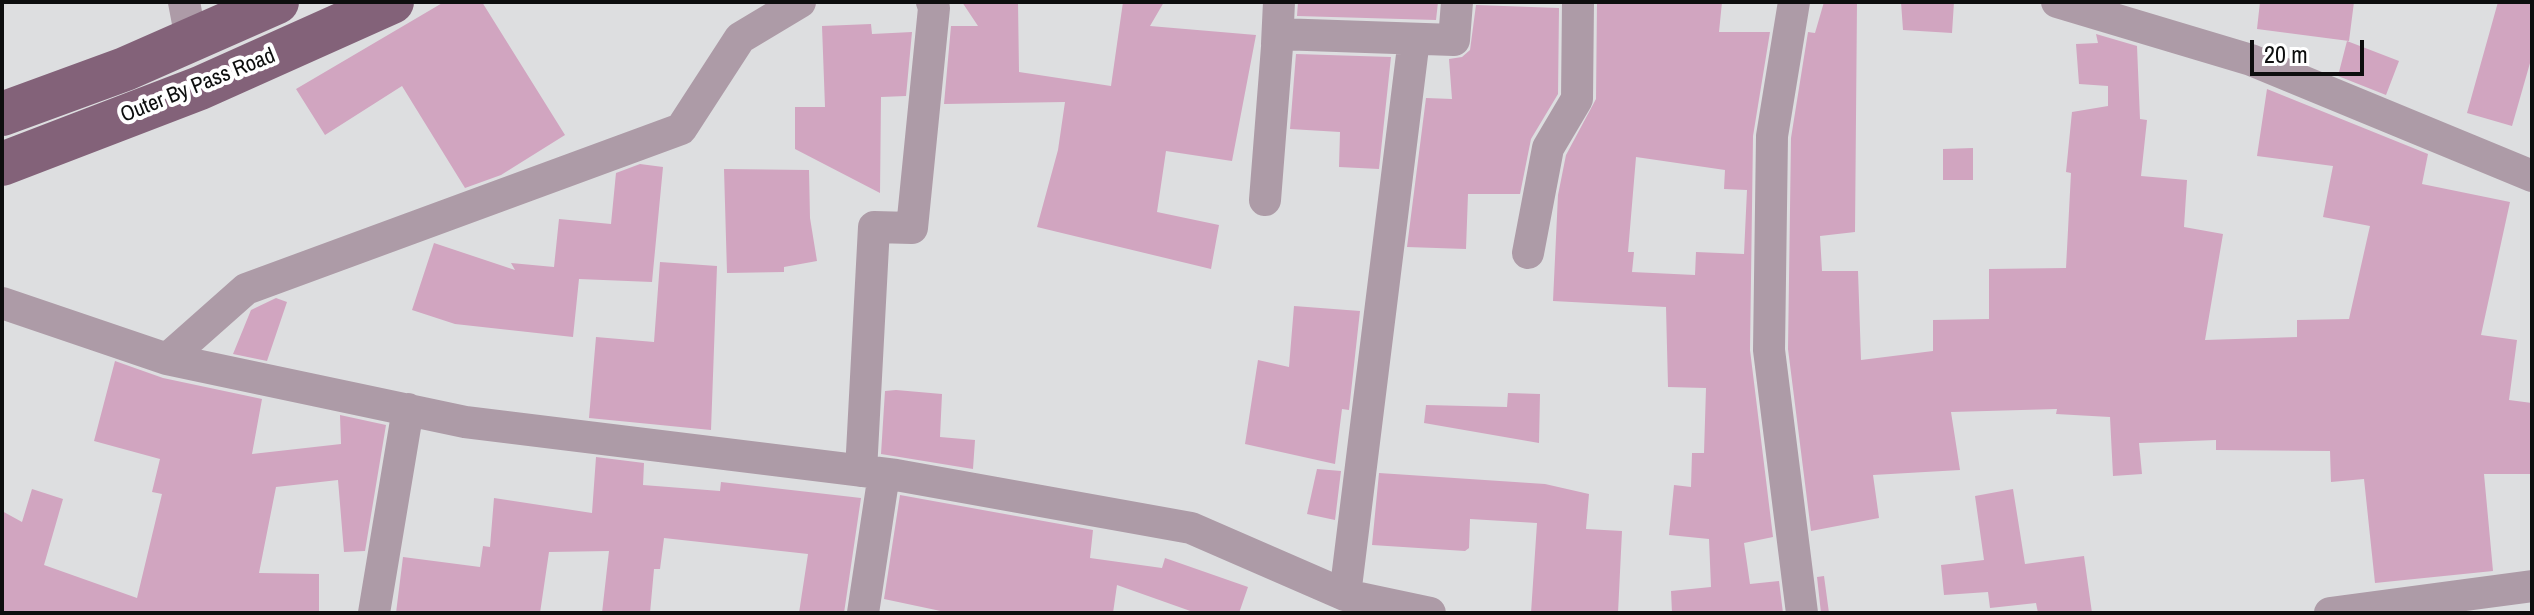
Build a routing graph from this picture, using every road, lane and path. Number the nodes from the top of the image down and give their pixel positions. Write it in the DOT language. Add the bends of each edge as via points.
graph roads {
  1 [pos="277,2"];
  2 [pos="392,2"];
  3 [pos="800,2"];
  4 [pos="932,2"];
  5 [pos="1279,2"];
  6 [pos="1457,2"];
  7 [pos="1578,2"];
  8 [pos="1794,2"];
  9 [pos="2057,2"];
  10 [pos="2123,12"];
  11 [pos="188,21"];
  12 [pos="1414,39"];
  13 [pos="1277,44"];
  14 [pos="2,114"];
  15 [pos="2,164"];
  16 [pos="2532,176"];
  17 [pos="1265,200"];
  18 [pos="1528,253"];
  19 [pos="2,303"];
  20 [pos="167,359"];
  21 [pos="408,409"];
  22 [pos="872,472"];
  23 [pos="2532,586"];
  24 [pos="1345,595"];
  25 [pos="374,613"];
  26 [pos="863,613"];
  27 [pos="1430,613"];
  28 [pos="1802,613"];
  29 [pos="2330,613"];
  1 -- 11 [label="main road, Outer By Pass Road"];
  2 -- 15 [label="main road, Outer By Pass Road" via="200,88"];
  3 -- 20 [label="street" via="740,38 681,129 246,289"];
  4 -- 22 [label="street" via="912,228 874,227"];
  5 -- 13 [label="street"];
  6 -- 12 [label="street" via="1454,40"];
  7 -- 18 [label="street" via="1577,99 1548,148"];
  8 -- 28 [label="street" via="1772,136 1769,350"];
  9 -- 10 [label="street"];
  10 -- 16 [label="street"];
  11 -- 14 [label="main road, Outer By Pass Road" via="125,69"];
  12 -- 13 [label="street" via="1278,34"];
  12 -- 24 [label="street"];
  13 -- 17 [label="street"];
  19 -- 20 [label="street"];
  20 -- 21 [label="street"];
  21 -- 22 [label="street" via="465,422"];
  21 -- 25 [label="street"];
  22 -- 24 [label="street" via="1191,528"];
  22 -- 26 [label="street"];
  23 -- 29 [label="street"];
  24 -- 27 [label="street"];
}
